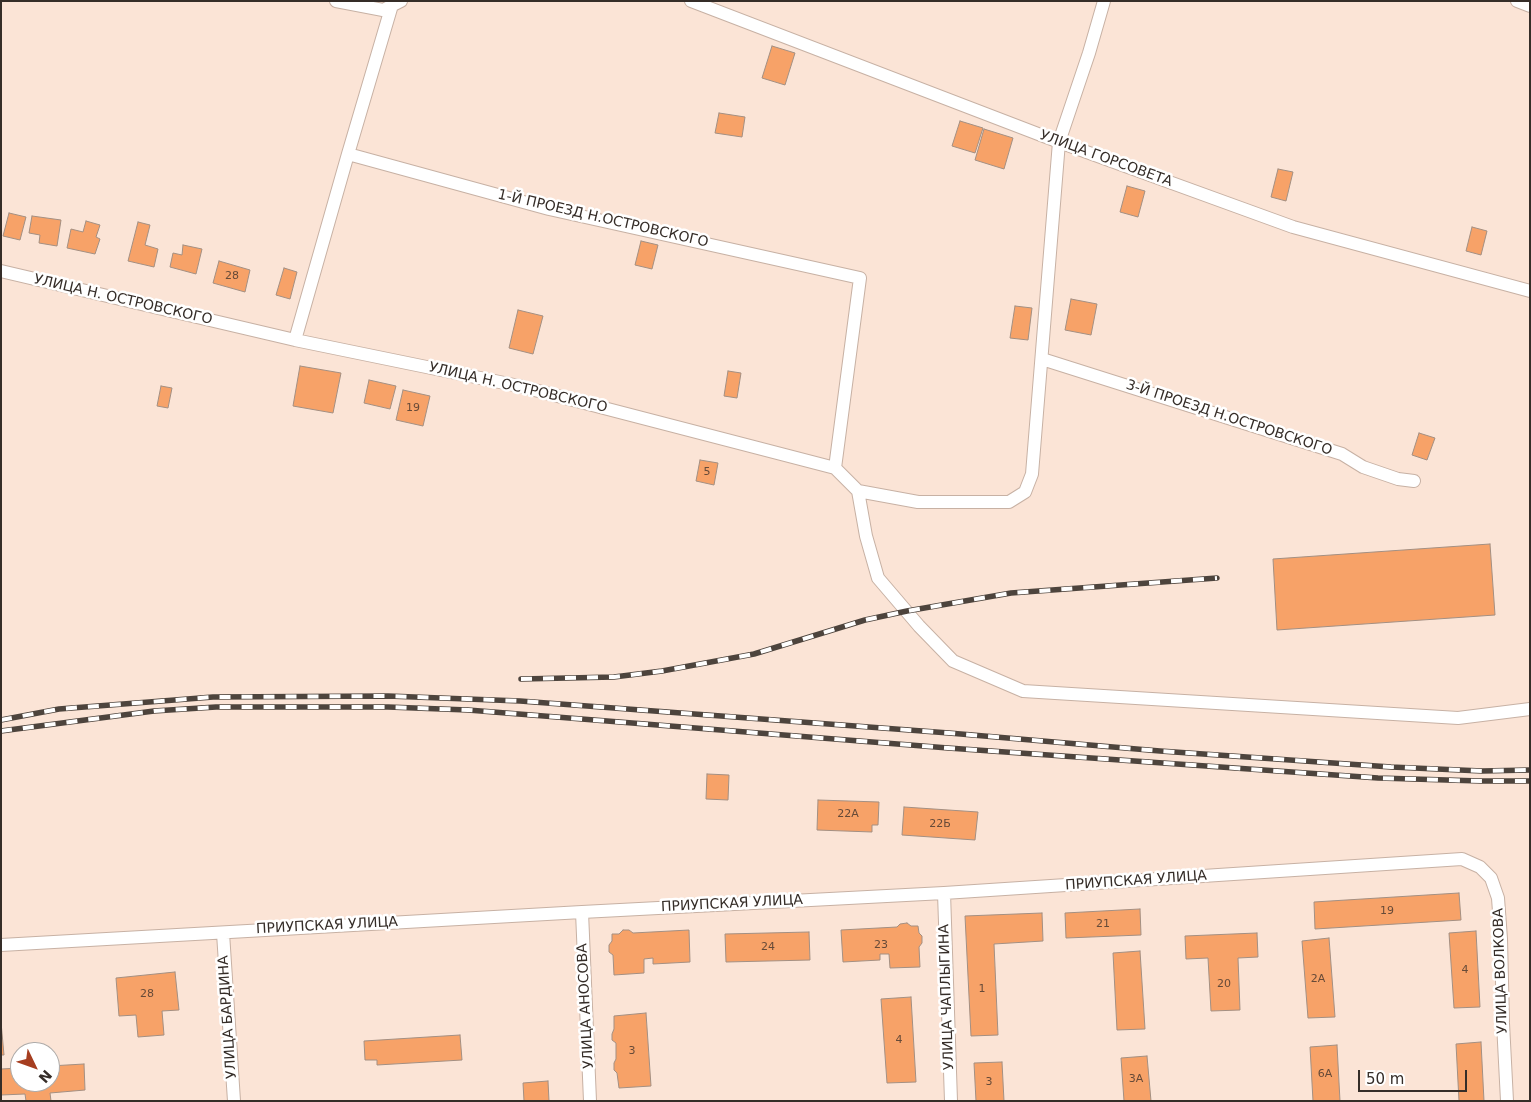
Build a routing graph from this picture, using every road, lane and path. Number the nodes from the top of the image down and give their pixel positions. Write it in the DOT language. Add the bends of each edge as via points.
graph roads {
  1 [pos="336,1"];
  2 [pos="691,1"];
  3 [pos="1104,1"];
  4 [pos="1517,1"];
  5 [pos="397,3"];
  6 [pos="1530,6"];
  7 [pos="1059,142"];
  8 [pos="348,154"];
  9 [pos="1,271"];
  10 [pos="1530,292"];
  11 [pos="294,340"];
  12 [pos="1042,359"];
  13 [pos="835,468"];
  14 [pos="1414,481"];
  15 [pos="858,491"];
  16 [pos="1530,709"];
  17 [pos="1462,859"];
  18 [pos="944,893"];
  19 [pos="582,912"];
  20 [pos="222,933"];
  21 [pos="1,945"];
  22 [pos="234,1101"];
  23 [pos="590,1101"];
  24 [pos="951,1101"];
  25 [pos="1507,1101"];
  1 -- 5 [label="street" via="383,10"];
  2 -- 7 [label="street, УЛИЦА ГОРСОВЕТА"];
  3 -- 7 [label="street"];
  4 -- 6 [label="street"];
  5 -- 8 [label="street"];
  7 -- 10 [label="street, УЛИЦА ГОРСОВЕТА" via="1293,227"];
  7 -- 12 [label="street"];
  8 -- 11 [label="street"];
  8 -- 13 [label="street, 1-Й ПРОЕЗД Н.ОСТРОВСКОГО" via="549,209 860,278"];
  9 -- 11 [label="street, УЛИЦА Н. ОСТРОВСКОГО"];
  11 -- 13 [label="street, УЛИЦА Н. ОСТРОВСКОГО" via="519,386"];
  12 -- 14 [label="street, 3-Й ПРОЕЗД Н.ОСТРОВСКОГО" via="1342,454 1363,467"];
  12 -- 15 [label="street" via="1032,474 1025,492 1009,502 918,502"];
  13 -- 15 [label="street"];
  15 -- 16 [label="street" via="878,578 953,661 1023,691 1458,718"];
  17 -- 18 [label="street, ПРИУПСКАЯ УЛИЦА"];
  17 -- 25 [label="street, УЛИЦА ВОЛКОВА" via="1480,867 1491,878 1498,898"];
  18 -- 19 [label="street, ПРИУПСКАЯ УЛИЦА"];
  18 -- 24 [label="street, УЛИЦА ЧАПЛЫГИНА"];
  19 -- 20 [label="street, ПРИУПСКАЯ УЛИЦА"];
  19 -- 23 [label="street, УЛИЦА АНОСОВА"];
  20 -- 21 [label="street, ПРИУПСКАЯ УЛИЦА"];
  20 -- 22 [label="street, УЛИЦА БАРДИНА"];
}
